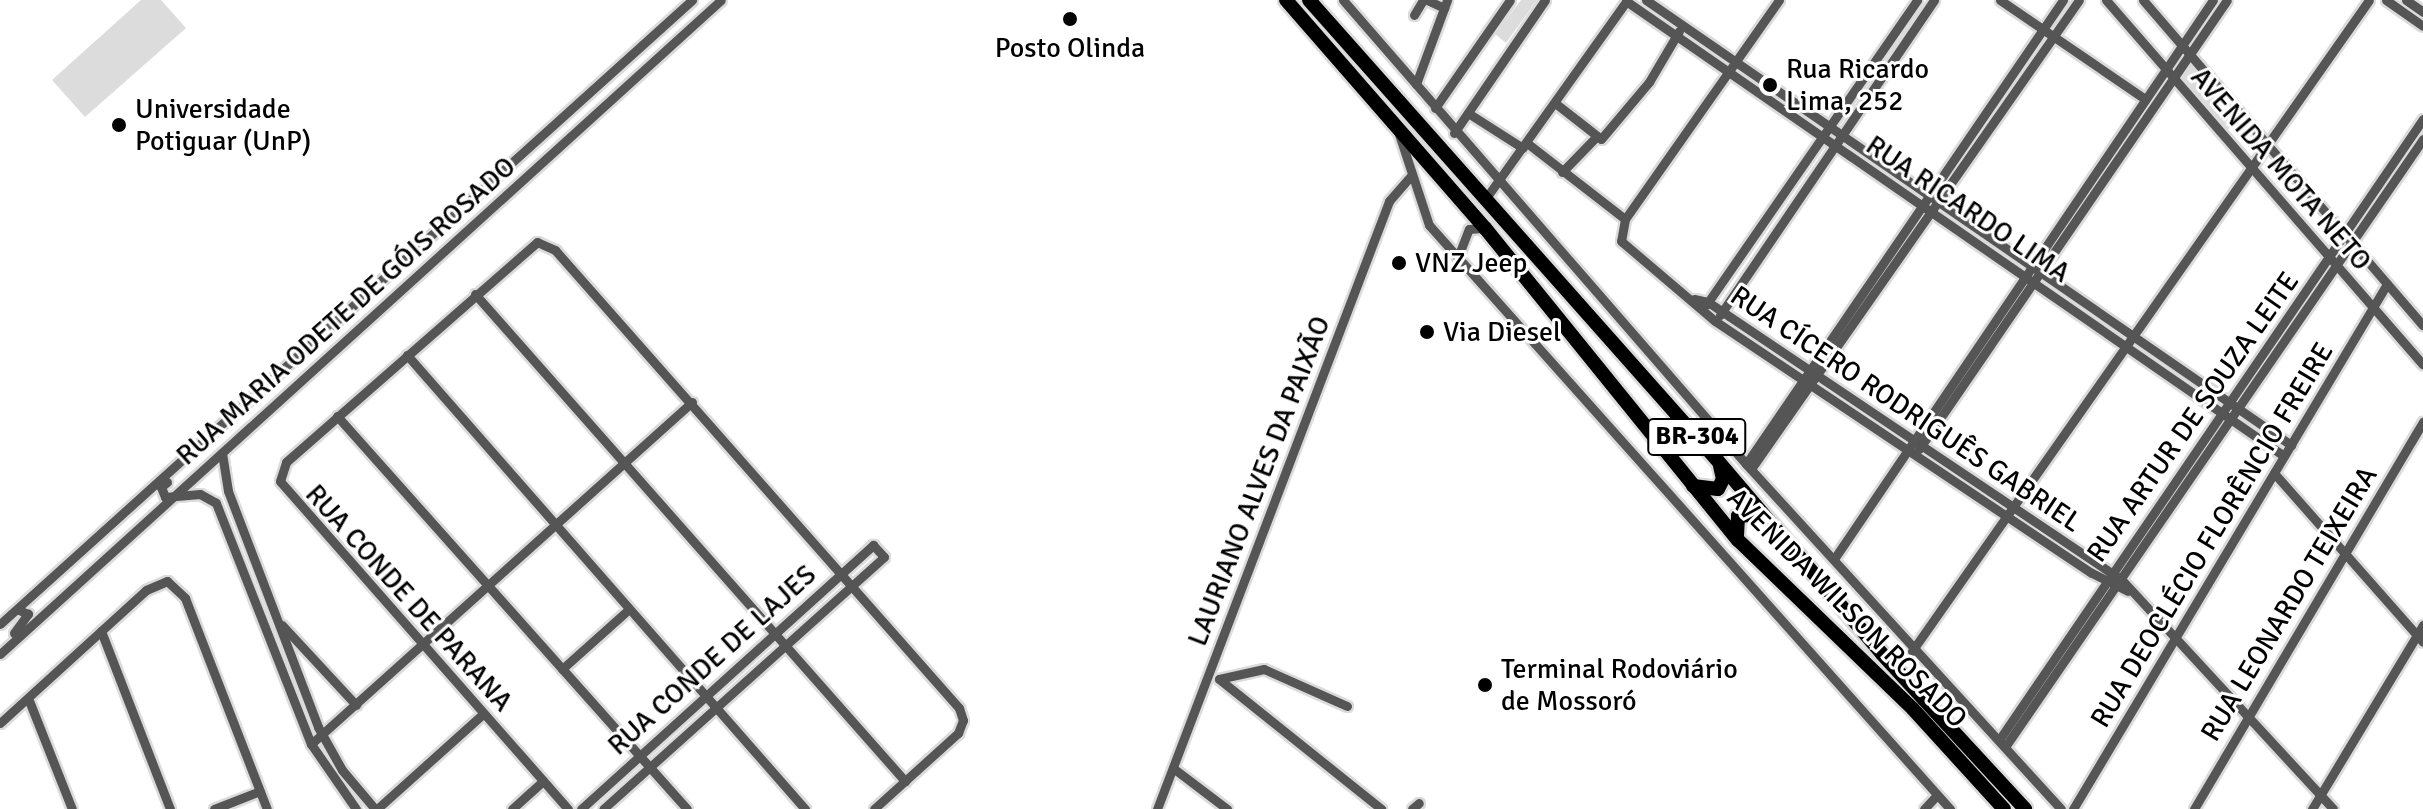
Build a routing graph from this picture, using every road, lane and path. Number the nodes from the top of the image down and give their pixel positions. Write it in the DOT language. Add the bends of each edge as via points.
graph roads {
  1 [pos="692,0"];
  2 [pos="721,0"];
  3 [pos="1286,0"];
  4 [pos="1309,0"];
  5 [pos="1425,0"];
  6 [pos="1510,0"];
  7 [pos="1545,0"];
  8 [pos="1627,0"];
  9 [pos="1646,0"];
  10 [pos="1779,0"];
  11 [pos="1917,0"];
  12 [pos="1934,0"];
  13 [pos="2000,0"];
  14 [pos="2063,0"];
  15 [pos="2079,0"];
  16 [pos="2106,0"];
  17 [pos="2143,0"];
  18 [pos="2213,0"];
  19 [pos="2227,0"];
  20 [pos="2369,0"];
  21 [pos="2386,0"];
  22 [pos="2406,0"];
  23 [pos="1346,1"];
  24 [pos="1446,4"];
  25 [pos="2423,12"];
  26 [pos="1414,15"];
  27 [pos="1683,25"];
  28 [pos="2423,26"];
  29 [pos="2043,29"];
  30 [pos="1677,35"];
  31 [pos="2054,36"];
  32 [pos="2182,45"];
  33 [pos="2190,54"];
  34 [pos="1736,61"];
  35 [pos="2165,69"];
  36 [pos="1729,71"];
  37 [pos="2173,78"];
  38 [pos="1416,84"];
  39 [pos="2145,99"];
  40 [pos="1555,103"];
  41 [pos="1435,108"];
  42 [pos="1468,113"];
  43 [pos="2423,119"];
  44 [pos="1396,123"];
  45 [pos="1830,126"];
  46 [pos="1454,133"];
  47 [pos="1842,135"];
  48 [pos="1597,136"];
  49 [pos="1823,136"];
  50 [pos="2423,139"];
  51 [pos="1836,145"];
  52 [pos="2268,145"];
  53 [pos="1525,146"];
  54 [pos="2251,169"];
  55 [pos="1562,172"];
  56 [pos="1412,175"];
  57 [pos="1497,183"];
  58 [pos="2380,193"];
  59 [pos="1486,198"];
  60 [pos="1925,199"];
  61 [pos="1936,206"];
  62 [pos="1625,219"];
  63 [pos="1485,228"];
  64 [pos="2345,234"];
  65 [pos="2352,243"];
  66 [pos="1458,257"];
  67 [pos="1883,261"];
  68 [pos="2333,262"];
  69 [pos="1892,268"];
  70 [pos="2028,270"];
  71 [pos="2038,276"];
  72 [pos="2387,284"];
  73 [pos="475,294"];
  74 [pos="1705,307"];
  75 [pos="2373,308"];
  76 [pos="1718,316"];
  77 [pos="2423,325"];
  78 [pos="2135,337"];
  79 [pos="2128,347"];
  80 [pos="407,355"];
  81 [pos="2267,359"];
  82 [pos="2423,365"];
  83 [pos="1808,378"];
  84 [pos="692,402"];
  85 [pos="2230,403"];
  86 [pos="2239,409"];
  87 [pos="2223,413"];
  88 [pos="337,416"];
  89 [pos="2232,419"];
  90 [pos="2423,422"];
  91 [pos="1912,440"];
  92 [pos="2291,445"];
  93 [pos="199,447"];
  94 [pos="1921,447"];
  95 [pos="222,453"];
  96 [pos="1910,453"];
  97 [pos="2284,456"];
  98 [pos="1718,461"];
  99 [pos="624,463"];
  100 [pos="1748,467"];
  101 [pos="2274,473"];
  102 [pos="1693,485"];
  103 [pos="171,499"];
  104 [pos="2012,513"];
  105 [pos="1762,514"];
  106 [pos="555,524"];
  107 [pos="1738,540"];
  108 [pos="2345,553"];
  109 [pos="1834,559"];
  110 [pos="843,571"];
  111 [pos="2109,577"];
  112 [pos="487,584"];
  113 [pos="853,584"];
  114 [pos="2119,584"];
  115 [pos="17,609"];
  116 [pos="629,609"];
  117 [pos="277,619"];
  118 [pos="0,624"];
  119 [pos="2423,625"];
  120 [pos="101,631"];
  121 [pos="774,632"];
  122 [pos="2176,635"];
  123 [pos="2420,638"];
  124 [pos="421,645"];
  125 [pos="785,645"];
  126 [pos="0,646"];
  127 [pos="1912,651"];
  128 [pos="0,654"];
  129 [pos="562,669"];
  130 [pos="705,695"];
  131 [pos="28,698"];
  132 [pos="356,705"];
  133 [pos="715,706"];
  134 [pos="1347,706"];
  135 [pos="483,714"];
  136 [pos="2249,715"];
  137 [pos="0,723"];
  138 [pos="323,736"];
  139 [pos="2002,743"];
  140 [pos="311,744"];
  141 [pos="639,756"];
  142 [pos="649,767"];
  143 [pos="1173,768"];
  144 [pos="543,781"];
  145 [pos="905,781"];
  146 [pos="260,791"];
  147 [pos="1937,795"];
  148 [pos="2320,795"];
  149 [pos="2000,806"];
  150 [pos="72,809"];
  151 [pos="170,809"];
  152 [pos="214,809"];
  153 [pos="267,809"];
  154 [pos="356,809"];
  155 [pos="376,809"];
  156 [pos="512,809"];
  157 [pos="568,809"];
  158 [pos="581,809"];
  159 [pos="603,809"];
  160 [pos="687,809"];
  161 [pos="805,809"];
  162 [pos="874,809"];
  163 [pos="1157,809"];
  164 [pos="1227,809"];
  165 [pos="1381,809"];
  166 [pos="1924,809"];
  167 [pos="1950,809"];
  168 [pos="2025,809"];
  169 [pos="2061,809"];
  170 [pos="2073,809"];
  171 [pos="2194,809"];
  172 [pos="2312,809"];
  173 [pos="2333,809"];
  1 -- 93 [label="street, RUA MARIA ODETE DE GÓIS ROSADO"];
  2 -- 95 [label="street, RUA MARIA ODETE DE GÓIS ROSADO"];
  3 -- 44 [label="highway, AVENIDA WILSON ROSADO / BR-304"];
  4 -- 59 [label="highway, AVENIDA WILSON ROSADO / BR-304"];
  5 -- 24 [label="street"];
  5 -- 26 [label="street"];
  6 -- 41 [label="street"];
  7 -- 42 [label="street"];
  8 -- 30 [label="street, RUA RICARDO LIMA"];
  8 -- 40 [label="street"];
  9 -- 27 [label="street, RUA RICARDO LIMA"];
  10 -- 34 [label="street"];
  11 -- 45 [label="street"];
  12 -- 47 [label="street"];
  13 -- 29 [label="street"];
  14 -- 29 [label="street"];
  15 -- 31 [label="street"];
  16 -- 35 [label="street, AVENIDA MOTA NETO"];
  17 -- 32 [label="street, AVENIDA MOTA NETO"];
  18 -- 32 [label="street"];
  19 -- 33 [label="street"];
  20 -- 52 [label="street"];
  21 -- 28 [label="street"];
  22 -- 25 [label="street"];
  23 -- 38 [label="street"];
  24 -- 38 [label="street"];
  27 -- 30 [label="street"];
  27 -- 34 [label="street, RUA RICARDO LIMA"];
  29 -- 31 [label="street"];
  29 -- 60 [label="street"];
  30 -- 36 [label="street, RUA RICARDO LIMA"];
  30 -- 48 [label="street" via="1649,82 1601,139"];
  31 -- 39 [label="street"];
  31 -- 61 [label="street"];
  32 -- 33 [label="street, AVENIDA MOTA NETO"];
  32 -- 35 [label="street"];
  33 -- 37 [label="street"];
  33 -- 52 [label="street, AVENIDA MOTA NETO"];
  34 -- 36 [label="street"];
  34 -- 45 [label="street, RUA RICARDO LIMA"];
  35 -- 37 [label="street, AVENIDA MOTA NETO"];
  35 -- 39 [label="street"];
  36 -- 49 [label="street, RUA RICARDO LIMA"];
  36 -- 62 [label="street"];
  37 -- 54 [label="street, AVENIDA MOTA NETO"];
  37 -- 71 [label="street"];
  38 -- 41 [label="street"];
  39 -- 70 [label="street"];
  40 -- 48 [label="street"];
  40 -- 53 [label="street"];
  41 -- 46 [label="street"];
  42 -- 46 [label="street"];
  42 -- 53 [label="street"];
  43 -- 58 [label="street, RUA ARTUR DE SOUZA LEITE"];
  44 -- 56 [label="street"];
  44 -- 63 [label="highway, AVENIDA WILSON ROSADO / BR-304"];
  45 -- 47 [label="street, RUA RICARDO LIMA"];
  45 -- 49 [label="street"];
  46 -- 57 [label="street"];
  47 -- 51 [label="street"];
  47 -- 60 [label="street, RUA RICARDO LIMA"];
  48 -- 55 [label="street"];
  49 -- 51 [label="street, RUA RICARDO LIMA"];
  49 -- 74 [label="street"];
  50 -- 58 [label="street, RUA ARTUR DE SOUZA LEITE"];
  51 -- 60 [label="street, RUA RICARDO LIMA"];
  51 -- 76 [label="street"];
  52 -- 54 [label="street"];
  52 -- 64 [label="street, AVENIDA MOTA NETO"];
  53 -- 55 [label="street"];
  53 -- 57 [label="street"];
  54 -- 68 [label="street, AVENIDA MOTA NETO"];
  54 -- 78 [label="street"];
  55 -- 62 [label="street"];
  56 -- 66 [label="street" via="1429,225"];
  56 -- 143 [label="street, LAURIANO ALVES DA PAIXÃO" via="1389,201"];
  57 -- 59 [label="street"];
  57 -- 100 [label="street" via="1587,278"];
  58 -- 64 [label="street, RUA ARTUR DE SOUZA LEITE"];
  58 -- 65 [label="street, RUA ARTUR DE SOUZA LEITE"];
  59 -- 98 [label="highway, AVENIDA WILSON ROSADO / BR-304"];
  60 -- 61 [label="street, RUA RICARDO LIMA"];
  60 -- 67 [label="street"];
  61 -- 69 [label="street"];
  61 -- 70 [label="street, RUA RICARDO LIMA"];
  62 -- 74 [label="street, RUA CÍCERO RODRIGUÊS GABRIEL" via="1621,241"];
  63 -- 66 [label="street" via="1469,229"];
  63 -- 102 [label="highway, AVENIDA WILSON ROSADO / BR-304"];
  64 -- 65 [label="street, AVENIDA MOTA NETO"];
  64 -- 68 [label="street, RUA ARTUR DE SOUZA LEITE"];
  65 -- 68 [label="street, RUA ARTUR DE SOUZA LEITE"];
  65 -- 72 [label="street, AVENIDA MOTA NETO"];
  66 -- 147 [label="street"];
  67 -- 69 [label="street"];
  67 -- 83 [label="street"];
  68 -- 75 [label="street, AVENIDA MOTA NETO"];
  68 -- 81 [label="street, RUA ARTUR DE SOUZA LEITE"];
  69 -- 83 [label="street"];
  70 -- 71 [label="street, RUA RICARDO LIMA"];
  70 -- 91 [label="street"];
  71 -- 78 [label="street, RUA RICARDO LIMA"];
  71 -- 79 [label="street, RUA RICARDO LIMA"];
  71 -- 94 [label="street"];
  72 -- 75 [label="street, RUA DEOCLÉCIO FLORÊNCIO FREIRE"];
  72 -- 77 [label="street, AVENIDA MOTA NETO"];
  73 -- 80 [label="street, RUA CONDE DE PARANA"];
  73 -- 84 [label="street, RUA CONDE DE PARANA" via="530,245 549,244"];
  73 -- 99 [label="street"];
  74 -- 76 [label="street, RUA CÍCERO RODRIGUÊS GABRIEL"];
  75 -- 82 [label="street, AVENIDA MOTA NETO"];
  75 -- 92 [label="street, RUA DEOCLÉCIO FLORÊNCIO FREIRE"];
  76 -- 83 [label="street, RUA CÍCERO RODRIGUÊS GABRIEL"];
  78 -- 79 [label="street"];
  78 -- 85 [label="street, RUA RICARDO LIMA"];
  79 -- 87 [label="street, RUA RICARDO LIMA"];
  79 -- 104 [label="street"];
  80 -- 88 [label="street, RUA CONDE DE PARANA"];
  80 -- 106 [label="street"];
  81 -- 85 [label="street, RUA ARTUR DE SOUZA LEITE"];
  81 -- 86 [label="street, RUA ARTUR DE SOUZA LEITE"];
  83 -- 91 [label="street, RUA CÍCERO RODRIGUÊS GABRIEL"];
  83 -- 96 [label="street, RUA CÍCERO RODRIGUÊS GABRIEL"];
  83 -- 100 [label="street"];
  84 -- 99 [label="street"];
  84 -- 110 [label="street"];
  85 -- 86 [label="street, RUA RICARDO LIMA"];
  85 -- 87 [label="street, RUA ARTUR DE SOUZA LEITE"];
  86 -- 89 [label="street, RUA ARTUR DE SOUZA LEITE"];
  86 -- 92 [label="street, RUA RICARDO LIMA"];
  87 -- 89 [label="street, RUA RICARDO LIMA"];
  87 -- 111 [label="street, RUA ARTUR DE SOUZA LEITE"];
  88 -- 112 [label="street"];
  88 -- 124 [label="street, RUA CONDE DE PARANA" via="282,466 282,486"];
  89 -- 97 [label="street, RUA RICARDO LIMA"];
  89 -- 114 [label="street, RUA ARTUR DE SOUZA LEITE"];
  90 -- 108 [label="street, RUA LEONARDO TEIXEIRA"];
  91 -- 94 [label="street, RUA CÍCERO RODRIGUÊS GABRIEL"];
  91 -- 96 [label="street"];
  92 -- 97 [label="street, RUA DEOCLÉCIO FLORÊNCIO FREIRE"];
  93 -- 103 [label="street" via="161,487"];
  93 -- 115 [label="street, RUA MARIA ODETE DE GÓIS ROSADO"];
  94 -- 96 [label="street"];
  94 -- 104 [label="street, RUA CÍCERO RODRIGUÊS GABRIEL"];
  95 -- 103 [label="street, RUA MARIA ODETE DE GÓIS ROSADO"];
  95 -- 117 [label="street" via="228,491"];
  96 -- 104 [label="street, RUA CÍCERO RODRIGUÊS GABRIEL"];
  96 -- 109 [label="street"];
  97 -- 101 [label="street, RUA DEOCLÉCIO FLORÊNCIO FREIRE"];
  98 -- 102 [label="highway" via="1722,485 1712,490"];
  98 -- 105 [label="highway, AVENIDA WILSON ROSADO / BR-304"];
  99 -- 106 [label="street"];
  99 -- 121 [label="street"];
  100 -- 109 [label="street"];
  101 -- 108 [label="street"];
  101 -- 122 [label="street, RUA DEOCLÉCIO FLORÊNCIO FREIRE"];
  102 -- 107 [label="highway, AVENIDA WILSON ROSADO / BR-304"];
  103 -- 128 [label="street, RUA MARIA ODETE DE GÓIS ROSADO"];
  103 -- 140 [label="street" via="200,494 216,503"];
  104 -- 111 [label="street, RUA CÍCERO RODRIGUÊS GABRIEL"];
  104 -- 127 [label="street"];
  105 -- 107 [label="highway" via="1738,516"];
  105 -- 168 [label="highway, AVENIDA WILSON ROSADO / BR-304"];
  106 -- 112 [label="street"];
  106 -- 116 [label="street"];
  107 -- 149 [label="highway, AVENIDA WILSON ROSADO / BR-304" via="1913,709"];
  108 -- 123 [label="street"];
  108 -- 136 [label="street, RUA LEONARDO TEIXEIRA"];
  109 -- 127 [label="street"];
  110 -- 113 [label="street"];
  110 -- 113 [label="street, RUA CONDE DE LAJES" via="873,545 884,557"];
  110 -- 121 [label="street, RUA CONDE DE LAJES"];
  111 -- 114 [label="street, RUA CÍCERO RODRIGUÊS GABRIEL"];
  111 -- 139 [label="street, RUA ARTUR DE SOUZA LEITE"];
  112 -- 124 [label="street"];
  112 -- 129 [label="street"];
  113 -- 125 [label="street, RUA CONDE DE LAJES"];
  113 -- 145 [label="street" via="962,715 958,733"];
  114 -- 122 [label="street, RUA CÍCERO RODRIGUÊS GABRIEL"];
  114 -- 139 [label="street, RUA ARTUR DE SOUZA LEITE"];
  115 -- 118 [label="street, RUA MARIA ODETE DE GÓIS ROSADO"];
  115 -- 126 [label="street" via="28,614 25,622"];
  116 -- 129 [label="street"];
  116 -- 130 [label="street"];
  117 -- 132 [label="street"];
  117 -- 138 [label="street"];
  119 -- 123 [label="street"];
  120 -- 131 [label="street"];
  120 -- 146 [label="street" via="146,590 167,581 185,598"];
  120 -- 151 [label="street"];
  121 -- 125 [label="street"];
  121 -- 130 [label="street, RUA CONDE DE LAJES"];
  122 -- 136 [label="street, RUA CÍCERO RODRIGUÊS GABRIEL"];
  122 -- 170 [label="street, RUA DEOCLÉCIO FLORÊNCIO FREIRE"];
  123 -- 148 [label="street"];
  124 -- 132 [label="street"];
  124 -- 135 [label="street, RUA CONDE DE PARANA"];
  125 -- 133 [label="street, RUA CONDE DE LAJES"];
  125 -- 145 [label="street"];
  127 -- 139 [label="street"];
  129 -- 141 [label="street"];
  130 -- 133 [label="street"];
  130 -- 141 [label="street, RUA CONDE DE LAJES"];
  131 -- 137 [label="street"];
  131 -- 150 [label="street"];
  132 -- 138 [label="street"];
  133 -- 142 [label="street, RUA CONDE DE LAJES"];
  133 -- 161 [label="street"];
  134 -- 165 [label="street" via="1264,669 1219,679"];
  135 -- 144 [label="street, RUA CONDE DE PARANA"];
  135 -- 155 [label="street"];
  136 -- 148 [label="street, RUA CÍCERO RODRIGUÊS GABRIEL"];
  136 -- 171 [label="street, RUA LEONARDO TEIXEIRA"];
  138 -- 140 [label="street"];
  138 -- 155 [label="street" via="342,770"];
  139 -- 169 [label="street"];
  140 -- 154 [label="street"];
  141 -- 142 [label="street"];
  141 -- 158 [label="street, RUA CONDE DE LAJES"];
  142 -- 159 [label="street, RUA CONDE DE LAJES"];
  142 -- 160 [label="street"];
  143 -- 163 [label="street, LAURIANO ALVES DA PAIXÃO"];
  143 -- 164 [label="street"];
  144 -- 156 [label="street"];
  144 -- 157 [label="street, RUA CONDE DE PARANA"];
  145 -- 162 [label="street"];
  146 -- 152 [label="street"];
  146 -- 153 [label="street"];
  147 -- 166 [label="street"];
  147 -- 167 [label="street"];
  148 -- 172 [label="street"];
  148 -- 173 [label="street, RUA CÍCERO RODRIGUÊS GABRIEL"];
}
